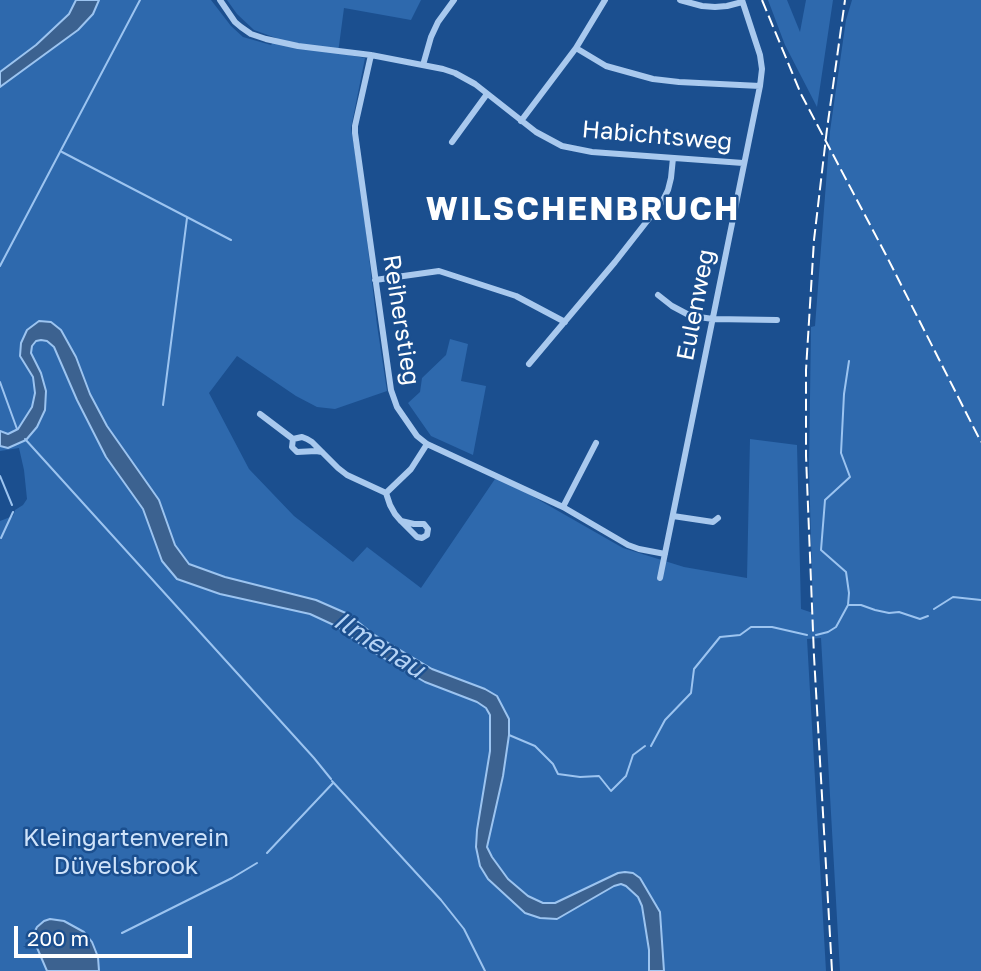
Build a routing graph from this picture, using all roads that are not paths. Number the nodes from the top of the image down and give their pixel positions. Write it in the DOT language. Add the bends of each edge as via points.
graph roads {
  1 [pos="220,0"];
  2 [pos="454,0"];
  3 [pos="604,0"];
  4 [pos="680,0"];
  5 [pos="742,1"];
  6 [pos="576,48"];
  7 [pos="371,55"];
  8 [pos="423,65"];
  9 [pos="760,86"];
  10 [pos="487,94"];
  11 [pos="521,121"];
  12 [pos="452,142"];
  13 [pos="673,158"];
  14 [pos="743,163"];
  15 [pos="375,280"];
  16 [pos="658,295"];
  17 [pos="713,319"];
  18 [pos="777,320"];
  19 [pos="565,322"];
  20 [pos="530,364"];
  21 [pos="260,414"];
  22 [pos="293,439"];
  23 [pos="596,443"];
  24 [pos="427,444"];
  25 [pos="322,453"];
  26 [pos="386,493"];
  27 [pos="563,507"];
  28 [pos="673,516"];
  29 [pos="718,518"];
  30 [pos="401,521"];
  31 [pos="665,554"];
  32 [pos="660,578"];
  1 -- 7 [label="street, Habichtsweg" via="234,22 251,34 298,46"];
  2 -- 8 [label="street" via="430,37"];
  3 -- 6 [label="street"];
  4 -- 5 [label="street" via="715,7"];
  5 -- 9 [label="street, Eulenweg" via="760,55"];
  6 -- 9 [label="street" via="606,66 653,79"];
  6 -- 11 [label="street"];
  7 -- 8 [label="street, Habichtsweg"];
  7 -- 15 [label="street, Reiherstieg" via="355,133"];
  8 -- 10 [label="street, Habichtsweg" via="455,73"];
  9 -- 14 [label="street, Eulenweg"];
  10 -- 11 [label="street, Habichtsweg"];
  10 -- 12 [label="street"];
  11 -- 13 [label="street, Habichtsweg" via="576,150"];
  13 -- 14 [label="street, Habichtsweg"];
  13 -- 19 [label="street" via="662,202"];
  14 -- 17 [label="street, Eulenweg"];
  15 -- 19 [label="street" via="439,271 516,296"];
  15 -- 24 [label="street, Reiherstieg" via="393,398"];
  16 -- 17 [label="street" via="687,314"];
  17 -- 18 [label="street"];
  17 -- 28 [label="street, Eulenweg"];
  19 -- 20 [label="street"];
  21 -- 22 [label="street"];
  22 -- 25 [label="street" via="307,439"];
  22 -- 25 [label="street" via="297,452"];
  23 -- 27 [label="street"];
  24 -- 26 [label="street" via="411,469"];
  24 -- 27 [label="street, Reiherstieg"];
  25 -- 26 [label="street" via="347,475"];
  26 -- 30 [label="street"];
  27 -- 31 [label="street, Reiherstieg" via="628,545"];
  28 -- 29 [label="street" via="713,522"];
  28 -- 31 [label="street, Eulenweg"];
  31 -- 32 [label="street, Eulenweg"];
}
